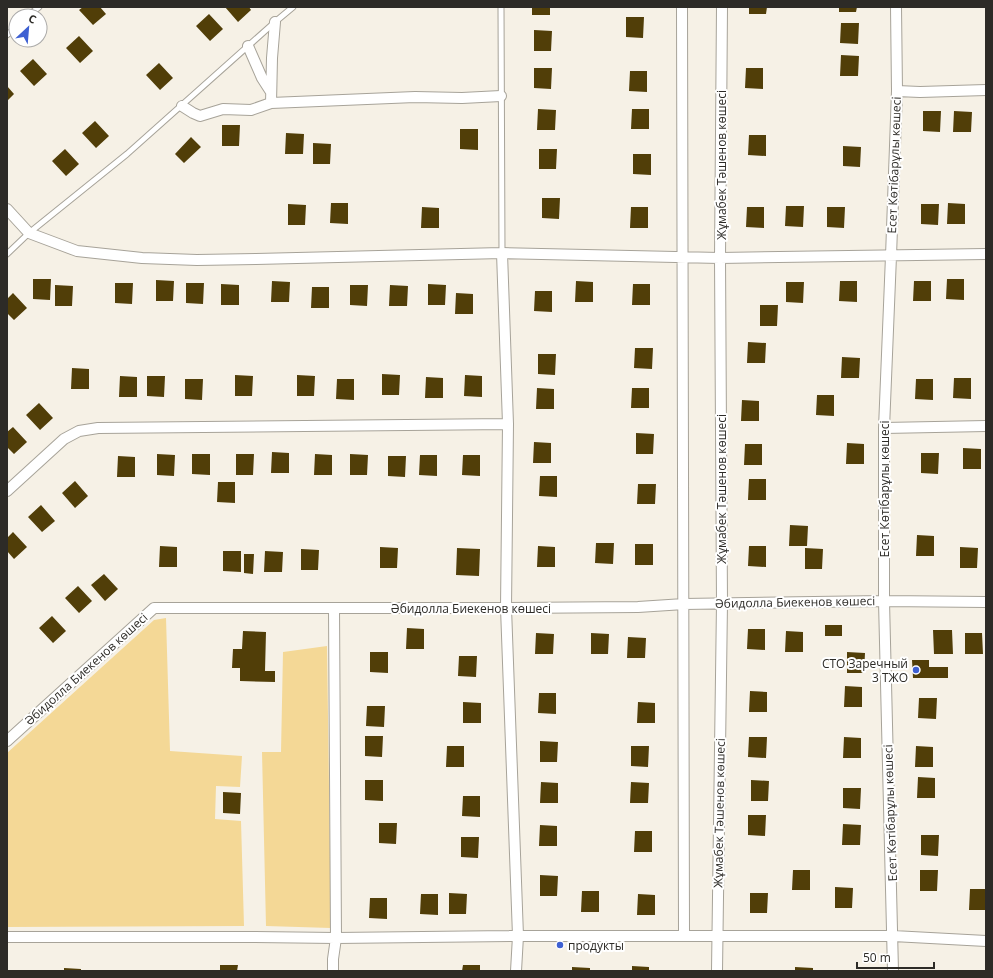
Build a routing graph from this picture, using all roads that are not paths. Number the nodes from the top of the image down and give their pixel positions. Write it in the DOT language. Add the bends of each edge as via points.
graph roads {
  1 [pos="293,7"];
  2 [pos="501,7"];
  3 [pos="682,7"];
  4 [pos="722,7"];
  5 [pos="896,7"];
  6 [pos="275,22"];
  7 [pos="248,46"];
  8 [pos="986,90"];
  9 [pos="897,91"];
  10 [pos="271,92"];
  11 [pos="501,96"];
  12 [pos="271,103"];
  13 [pos="182,106"];
  14 [pos="7,209"];
  15 [pos="29,233"];
  16 [pos="502,253"];
  17 [pos="7,254"];
  18 [pos="986,254"];
  19 [pos="683,256"];
  20 [pos="892,256"];
  21 [pos="720,258"];
  22 [pos="508,424"];
  23 [pos="986,426"];
  24 [pos="884,428"];
  25 [pos="7,491"];
  26 [pos="884,601"];
  27 [pos="986,602"];
  28 [pos="722,603"];
  29 [pos="684,604"];
  30 [pos="334,608"];
  31 [pos="506,608"];
  32 [pos="7,741"];
  33 [pos="518,936"];
  34 [pos="684,936"];
  35 [pos="717,936"];
  36 [pos="893,936"];
  37 [pos="7,937"];
  38 [pos="336,938"];
  39 [pos="986,941"];
  40 [pos="333,971"];
  41 [pos="516,971"];
  42 [pos="717,971"];
  43 [pos="893,971"];
  1 -- 6 [label="lane"];
  2 -- 11 [label="lane"];
  3 -- 19 [label="street"];
  4 -- 21 [label="street, Жұмабек Тәшенов көшесі"];
  5 -- 9 [label="street, Есет Көтібарұлы көшесі"];
  6 -- 7 [label="lane"];
  6 -- 10 [label="street"];
  7 -- 10 [label="street"];
  7 -- 13 [label="lane"];
  8 -- 9 [label="street"];
  9 -- 20 [label="street, Есет Көтібарұлы көшесі"];
  10 -- 12 [label="street"];
  11 -- 12 [label="street"];
  11 -- 16 [label="lane"];
  12 -- 13 [label="street" via="251,110 223,109 200,116"];
  13 -- 15 [label="lane"];
  14 -- 15 [label="street"];
  15 -- 16 [label="street" via="77,251 142,258 197,260"];
  15 -- 17 [label="lane"];
  16 -- 19 [label="street"];
  16 -- 22 [label="street"];
  18 -- 20 [label="street"];
  19 -- 21 [label="street"];
  19 -- 29 [label="street"];
  20 -- 21 [label="street"];
  20 -- 24 [label="street, Есет Көтібарұлы көшесі"];
  21 -- 28 [label="street, Жұмабек Тәшенов көшесі"];
  22 -- 25 [label="street" via="98,428 79,431 64,439"];
  22 -- 31 [label="street"];
  23 -- 24 [label="street"];
  24 -- 26 [label="street, Есет Көтібарұлы көшесі"];
  26 -- 27 [label="street, Әбидолла Биекенов көшесі"];
  26 -- 28 [label="street, Әбидолла Биекенов көшесі"];
  26 -- 36 [label="street, Есет Көтібарұлы көшесі"];
  28 -- 29 [label="street, Әбидолла Биекенов көшесі"];
  28 -- 35 [label="street, Жұмабек Тәшенов көшесі"];
  29 -- 31 [label="street, Әбидолла Биекенов көшесі"];
  29 -- 34 [label="street"];
  30 -- 31 [label="street, Әбидолла Биекенов көшесі"];
  30 -- 32 [label="street, Әбидолла Биекенов көшесі" via="154,608"];
  30 -- 38 [label="street"];
  31 -- 33 [label="street"];
  33 -- 34 [label="street"];
  33 -- 38 [label="street"];
  33 -- 41 [label="street"];
  34 -- 35 [label="street"];
  35 -- 36 [label="street"];
  35 -- 42 [label="street, Жұмабек Тәшенов көшесі"];
  36 -- 39 [label="street"];
  36 -- 43 [label="street, Есет Көтібарұлы көшесі"];
  37 -- 38 [label="street"];
  38 -- 40 [label="street"];
}
